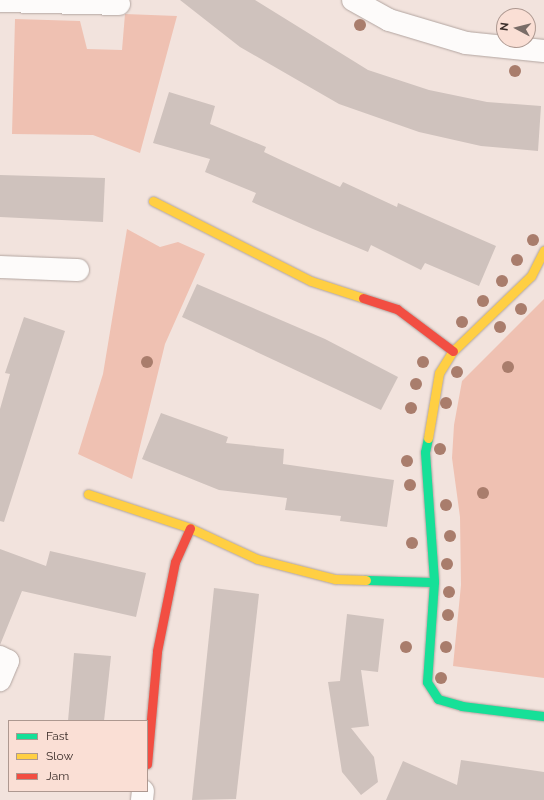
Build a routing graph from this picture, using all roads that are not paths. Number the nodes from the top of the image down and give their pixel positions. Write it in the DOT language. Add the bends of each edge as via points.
graph roads {
  1 [pos="354,0"];
  2 [pos="0,2"];
  3 [pos="119,4"];
  4 [pos="544,51"];
  5 [pos="153,201"];
  6 [pos="544,250"];
  7 [pos="0,267"];
  8 [pos="78,270"];
  9 [pos="453,351"];
  10 [pos="88,494"];
  11 [pos="190,528"];
  12 [pos="434,582"];
  13 [pos="0,657"];
  14 [pos="0,680"];
  15 [pos="544,716"];
  16 [pos="148,753"];
  1 -- 4 [label="street" via="389,20 466,43"];
  2 -- 3 [label="street"];
  5 -- 9 [label="street" via="311,282 397,309"];
  6 -- 9 [label="street" via="531,276"];
  7 -- 8 [label="street"];
  9 -- 12 [label="street" via="439,373 425,452"];
  10 -- 11 [label="street"];
  11 -- 12 [label="street" via="257,559 335,579"];
  11 -- 16 [label="street" via="175,562 157,651"];
  12 -- 15 [label="street" via="427,682 438,699 462,706"];
  13 -- 14 [label="street" via="8,661"];
}
